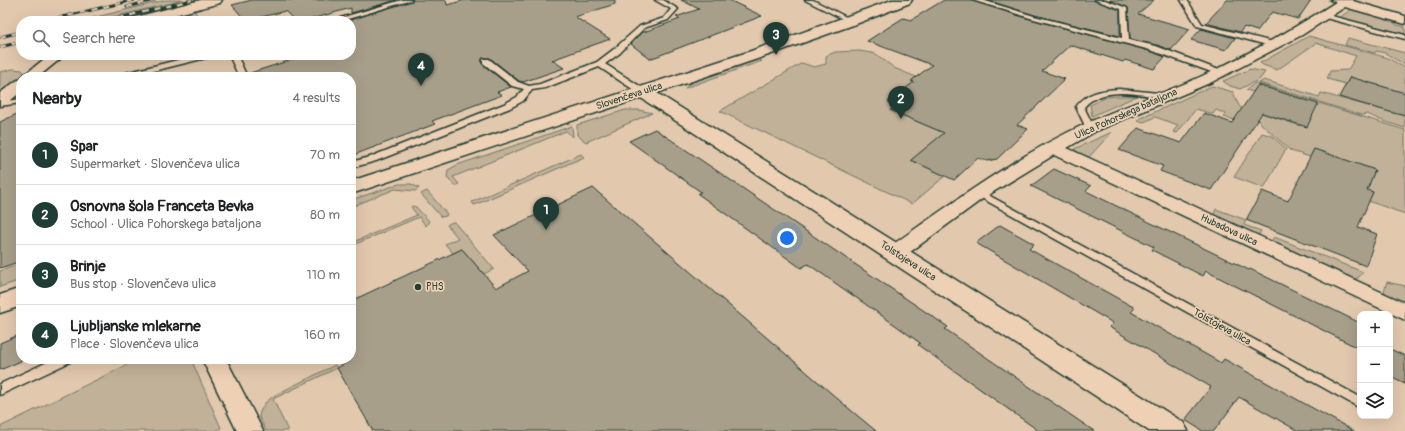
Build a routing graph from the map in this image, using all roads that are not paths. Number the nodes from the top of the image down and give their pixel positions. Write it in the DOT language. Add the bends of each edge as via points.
graph roads {
  1 [pos="216,0"];
  2 [pos="409,0"];
  3 [pos="658,0"];
  4 [pos="808,0"];
  5 [pos="905,0"];
  6 [pos="975,0"];
  7 [pos="1098,0"];
  8 [pos="1184,0"];
  9 [pos="1342,1"];
  10 [pos="156,16"];
  11 [pos="351,16"];
  12 [pos="1324,16"];
  13 [pos="1405,20"];
  14 [pos="851,21"];
  15 [pos="1405,37"];
  16 [pos="1126,42"];
  17 [pos="1274,45"];
  18 [pos="51,60"];
  19 [pos="187,60"];
  20 [pos="235,60"];
  21 [pos="486,61"];
  22 [pos="600,64"];
  23 [pos="36,72"];
  24 [pos="140,72"];
  25 [pos="241,72"];
  26 [pos="1220,72"];
  27 [pos="16,88"];
  28 [pos="529,88"];
  29 [pos="643,92"];
  30 [pos="1165,96"];
  31 [pos="16,100"];
  32 [pos="0,102"];
  33 [pos="1090,128"];
  34 [pos="1054,148"];
  35 [pos="356,164"];
  36 [pos="356,186"];
  37 [pos="978,193"];
  38 [pos="895,253"];
  39 [pos="16,299"];
  40 [pos="0,304"];
  41 [pos="1405,312"];
  42 [pos="55,364"];
  43 [pos="216,364"];
  44 [pos="0,390"];
  45 [pos="1357,401"];
  46 [pos="250,431"];
  47 [pos="1172,431"];
  1 -- 10 [label="street"];
  2 -- 11 [label="lane"];
  3 -- 22 [label="lane" via="675,9 666,19 642,27"];
  4 -- 14 [label="lane"];
  5 -- 14 [label="street, Slovenčeva ulica"];
  6 -- 16 [label="lane"];
  7 -- 16 [label="lane" via="1124,8"];
  8 -- 17 [label="lane" via="1199,25"];
  9 -- 12 [label="street, Ulica Pohorskega bataljona"];
  9 -- 13 [label="street"];
  12 -- 15 [label="lane"];
  12 -- 17 [label="street, Ulica Pohorskega bataljona"];
  14 -- 29 [label="street, Slovenčeva ulica"];
  16 -- 26 [label="lane" via="1152,48"];
  17 -- 26 [label="street, Ulica Pohorskega bataljona"];
  18 -- 23 [label="street"];
  19 -- 24 [label="lane"];
  20 -- 25 [label="lane"];
  21 -- 28 [label="lane" via="515,84"];
  22 -- 28 [label="lane" via="542,86"];
  22 -- 29 [label="lane"];
  26 -- 30 [label="street, Ulica Pohorskega bataljona"];
  27 -- 32 [label="street"];
  28 -- 35 [label="lane" via="520,99 507,106"];
  29 -- 36 [label="street, Slovenčeva ulica"];
  29 -- 38 [label="street, Tolstojeva ulica"];
  30 -- 33 [label="street, Ulica Pohorskega bataljona"];
  30 -- 33 [label="lane" via="1122,91 1103,93 1083,101 1080,108"];
  31 -- 32 [label="lane"];
  33 -- 34 [label="street, Ulica Pohorskega bataljona"];
  34 -- 37 [label="street, Ulica Pohorskega bataljona"];
  34 -- 41 [label="street, Hubadova ulica"];
  37 -- 38 [label="street, Ulica Pohorskega bataljona"];
  37 -- 45 [label="lane, Tolstojeva ulica"];
  38 -- 47 [label="street, Tolstojeva ulica"];
  39 -- 40 [label="street"];
  42 -- 44 [label="lane"];
  43 -- 46 [label="street"];
}
